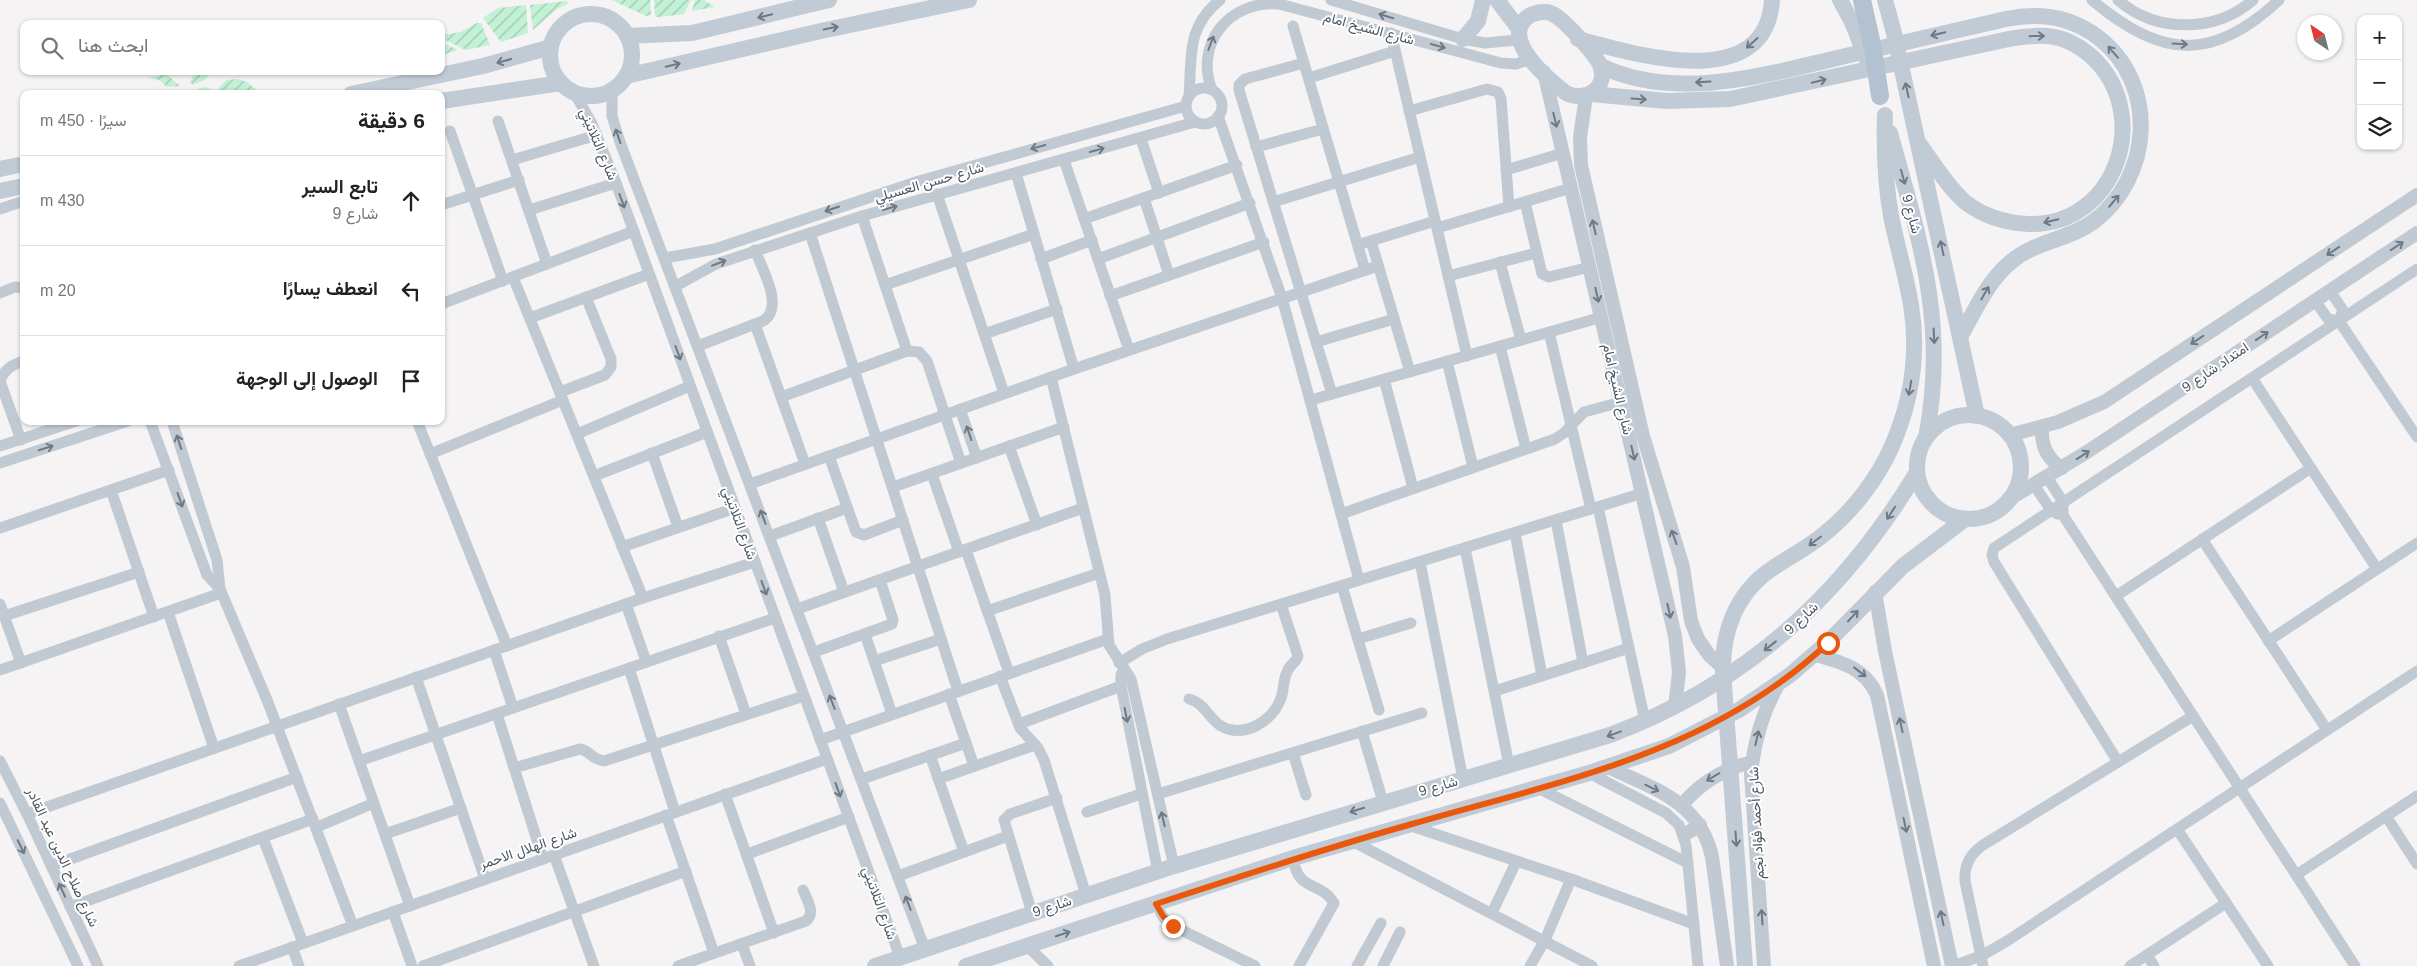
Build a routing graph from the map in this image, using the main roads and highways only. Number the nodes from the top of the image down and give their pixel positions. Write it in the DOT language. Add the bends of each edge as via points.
graph roads {
  1 [pos="829,0"];
  2 [pos="969,0"];
  3 [pos="1483,0"];
  4 [pos="1497,0"];
  5 [pos="1772,0"];
  6 [pos="1840,0"];
  7 [pos="1862,0"];
  8 [pos="1885,0"];
  9 [pos="1535,6"];
  10 [pos="1519,35"];
  11 [pos="627,36"];
  12 [pos="1463,39"];
  13 [pos="1578,39"];
  14 [pos="551,47"];
  15 [pos="1600,66"];
  16 [pos="445,74"];
  17 [pos="441,75"];
  18 [pos="626,76"];
  19 [pos="561,82"];
  20 [pos="370,90"];
  21 [pos="1589,95"];
  22 [pos="1880,96"];
  23 [pos="445,100"];
  24 [pos="1886,115"];
  25 [pos="1918,142"];
  26 [pos="20,165"];
  27 [pos="0,169"];
  28 [pos="20,187"];
  29 [pos="0,191"];
  30 [pos="1961,335"];
  31 [pos="1977,416"];
  32 [pos="1926,438"];
  33 [pos="1916,472"];
  34 [pos="1965,519"];
  35 [pos="875,966"];
  36 [pos="969,966"];
  37 [pos="1745,966"];
  1 -- 11 [label="main road, one-way" via="692,33"];
  18 -- 2 [label="main road, one-way"];
  3 -- 12 [label="main road" via="1478,21"];
  4 -- 10 [label="main road"];
  5 -- 13 [label="main road, one-way" via="1769,20 1759,37 1745,50 1727,57 1699,60 1654,58"];
  6 -- 22 [label="main road, شارع 9" via="1852,22"];
  7 -- 22 [label="main road"];
  25 -- 8 [label="main road, شارع 9, one-way"];
  9 -- 10 [label="main road"];
  9 -- 13 [label="main road" via="1555,15"];
  10 -- 21 [label="main road" via="1531,59 1566,93 1576,97"];
  11 -- 14 [label="main road" via="610,18 585,14 563,25"];
  11 -- 18 [label="main road" via="632,52"];
  13 -- 15 [label="main road"];
  14 -- 16 [label="main road, one-way"];
  14 -- 19 [label="main road" via="552,70"];
  15 -- 21 [label="main road" via="1601,82"];
  30 -- 15 [label="main road, one-way" via="1989,286 2013,260 2033,247 2080,230 2112,205 2133,171 2142,132 2140,106 2132,80 2118,58 2090,32 2068,21 2044,16 2018,16 1726,80 1660,83 1630,78"];
  17 -- 20 [label="main road, one-way"];
  18 -- 19 [label="main road" via="612,90 597,95 574,92"];
  19 -- 23 [label="main road"];
  21 -- 25 [label="main road, one-way" via="1688,102 1730,99 2025,36 2057,37 2081,49 2103,69 2118,95 2123,125 2121,149 2106,183 2090,202 2069,215 2046,223 2009,222 1987,215 1966,202 1949,185"];
  22 -- 24 [label="main road, شارع 9"];
  24 -- 32 [label="main road, شارع 9, one-way" via="1919,237 1933,318 1933,390"];
  24 -- 37 [label="main road, one-way" via="1888,190 1911,305 1914,359 1909,395 1891,447 1874,479 1851,508 1811,545 1759,579 1742,599 1730,622 1723,660"];
  30 -- 25 [label="main road, شارع 9, one-way"];
  26 -- 27 [label="main road"];
  28 -- 29 [label="main road"];
  30 -- 31 [label="main road, شارع 9"];
  31 -- 32 [label="main road" via="1960,416 1944,421"];
  31 -- 34 [label="main road" via="1999,424 2010,435 2018,450 2021,466 2011,498 1990,514"];
  32 -- 33 [label="main road" via="1918,454"];
  33 -- 34 [label="main road" via="1921,490 1932,504 1947,515"];
  33 -- 35 [label="main road, شارع 9, one-way" via="1872,540 1838,582 1780,638 1730,674 1675,707 1610,736 1174,866"];
  36 -- 34 [label="main road, one-way" via="1294,858 1608,767 1693,735 1778,685 1815,655 1875,592 1918,553"];
}
